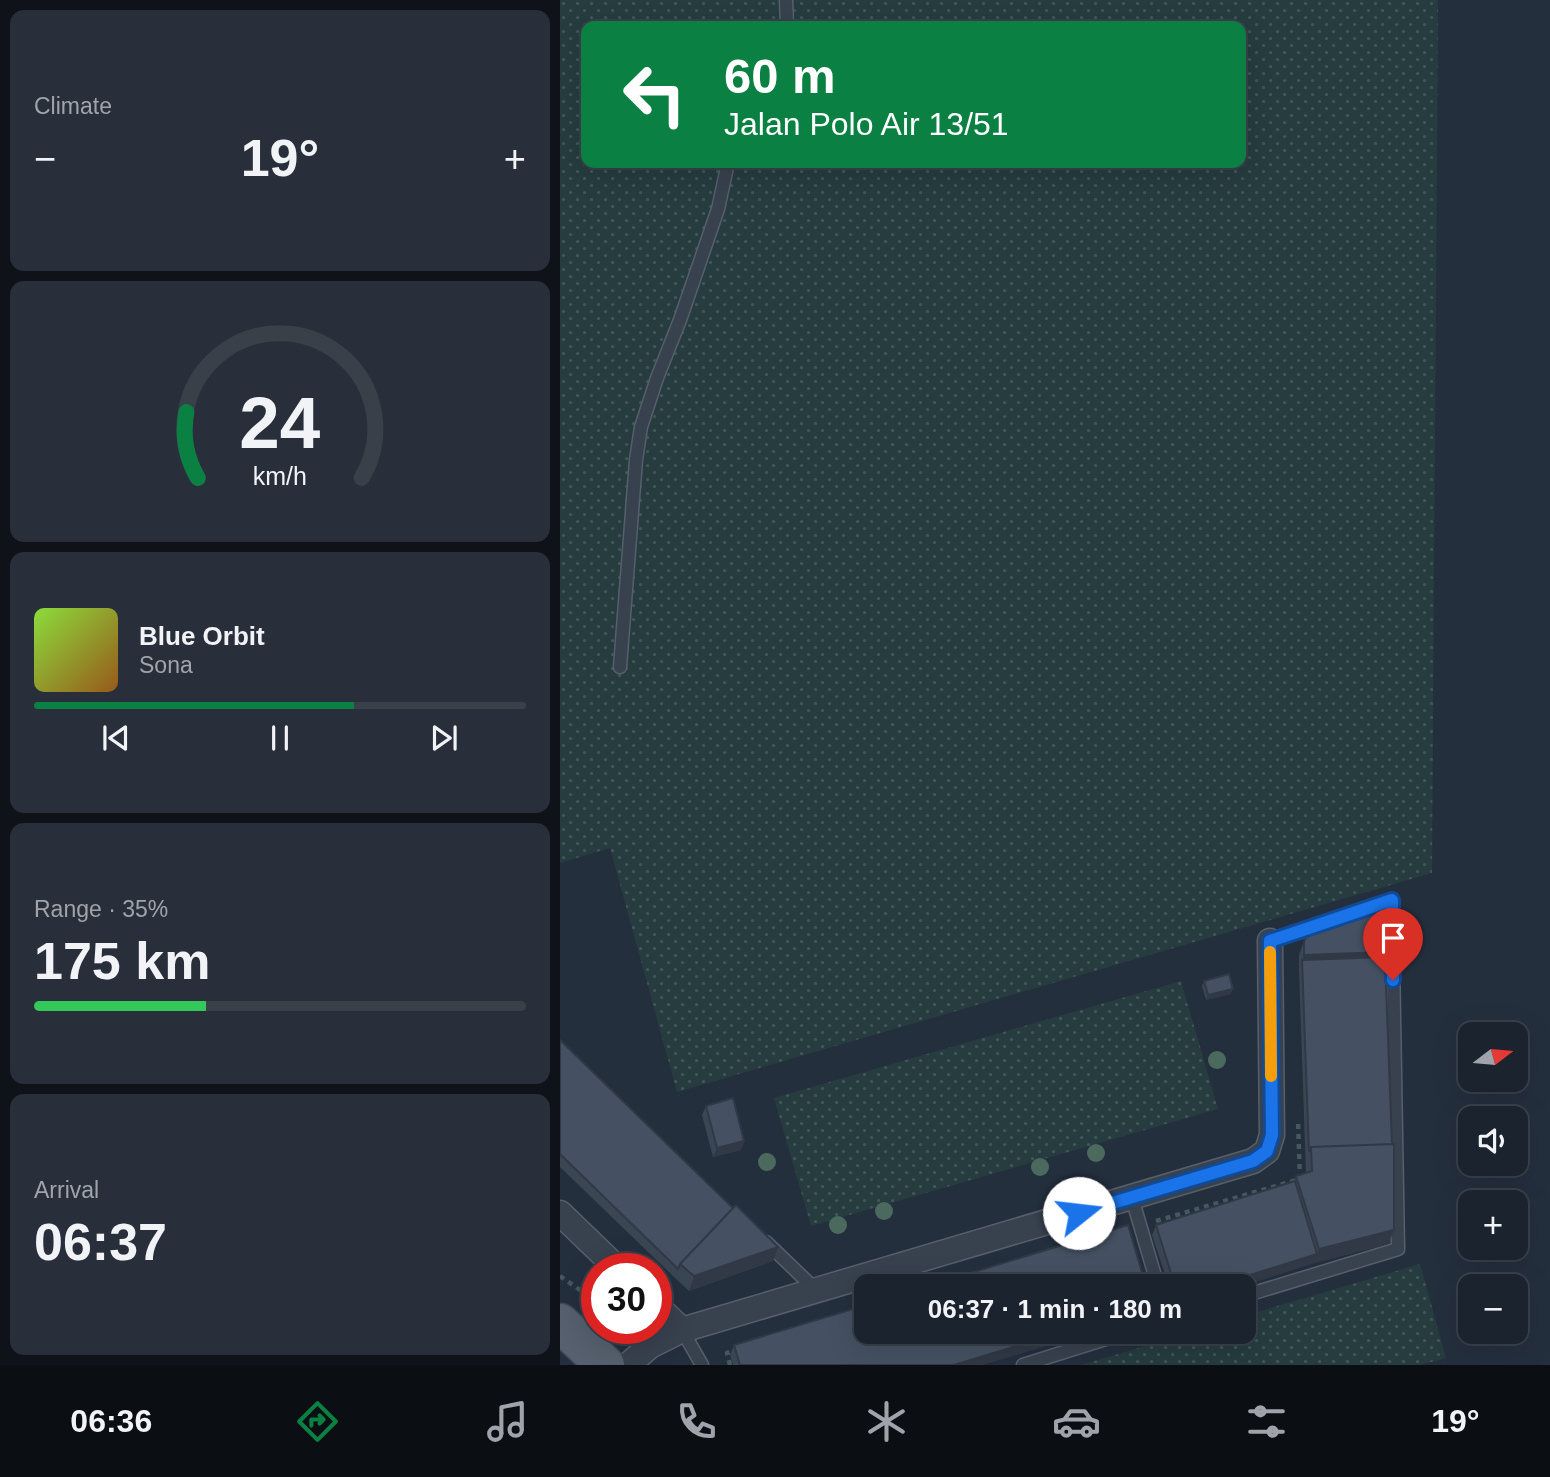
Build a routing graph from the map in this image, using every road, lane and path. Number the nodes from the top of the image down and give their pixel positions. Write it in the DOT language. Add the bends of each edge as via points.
graph roads {
  1 [pos="786,0"];
  2 [pos="787,21"];
  3 [pos="727,168"];
  4 [pos="620,667"];
  5 [pos="1367,908"];
  6 [pos="1342,917"];
  7 [pos="1270,941"];
  8 [pos="1132,1198"];
  9 [pos="560,1213"];
  10 [pos="757,1234"];
  11 [pos="601,1253"];
  12 [pos="1154,1274"];
  13 [pos="560,1276"];
  14 [pos="816,1290"];
  15 [pos="581,1291"];
  16 [pos="1256,1292"];
  17 [pos="672,1320"];
  18 [pos="560,1323"];
  19 [pos="682,1330"];
  20 [pos="1090,1344"];
  21 [pos="739,1350"];
  22 [pos="605,1365"];
  23 [pos="628,1365"];
  24 [pos="702,1365"];
  25 [pos="730,1365"];
  26 [pos="1023,1365"];
  1 -- 2 [label="lane"];
  3 -- 4 [label="lane" via="718,208 641,427"];
  5 -- 16 [label="lane" via="1392,900 1398,1249"];
  6 -- 7 [label="lane"];
  7 -- 8 [label="street" via="1272,1135 1267,1151 1253,1161"];
  8 -- 12 [label="lane"];
  8 -- 14 [label="street"];
  9 -- 11 [label="street"];
  10 -- 14 [label="lane"];
  13 -- 15 [label="path"];
  14 -- 19 [label="street"];
  17 -- 19 [label="street"];
  18 -- 22 [label="main road"];
  19 -- 23 [label="street" via="650,1346"];
  19 -- 24 [label="lane"];
  20 -- 26 [label="lane"];
  21 -- 25 [label="path" via="727,1353"];
}
